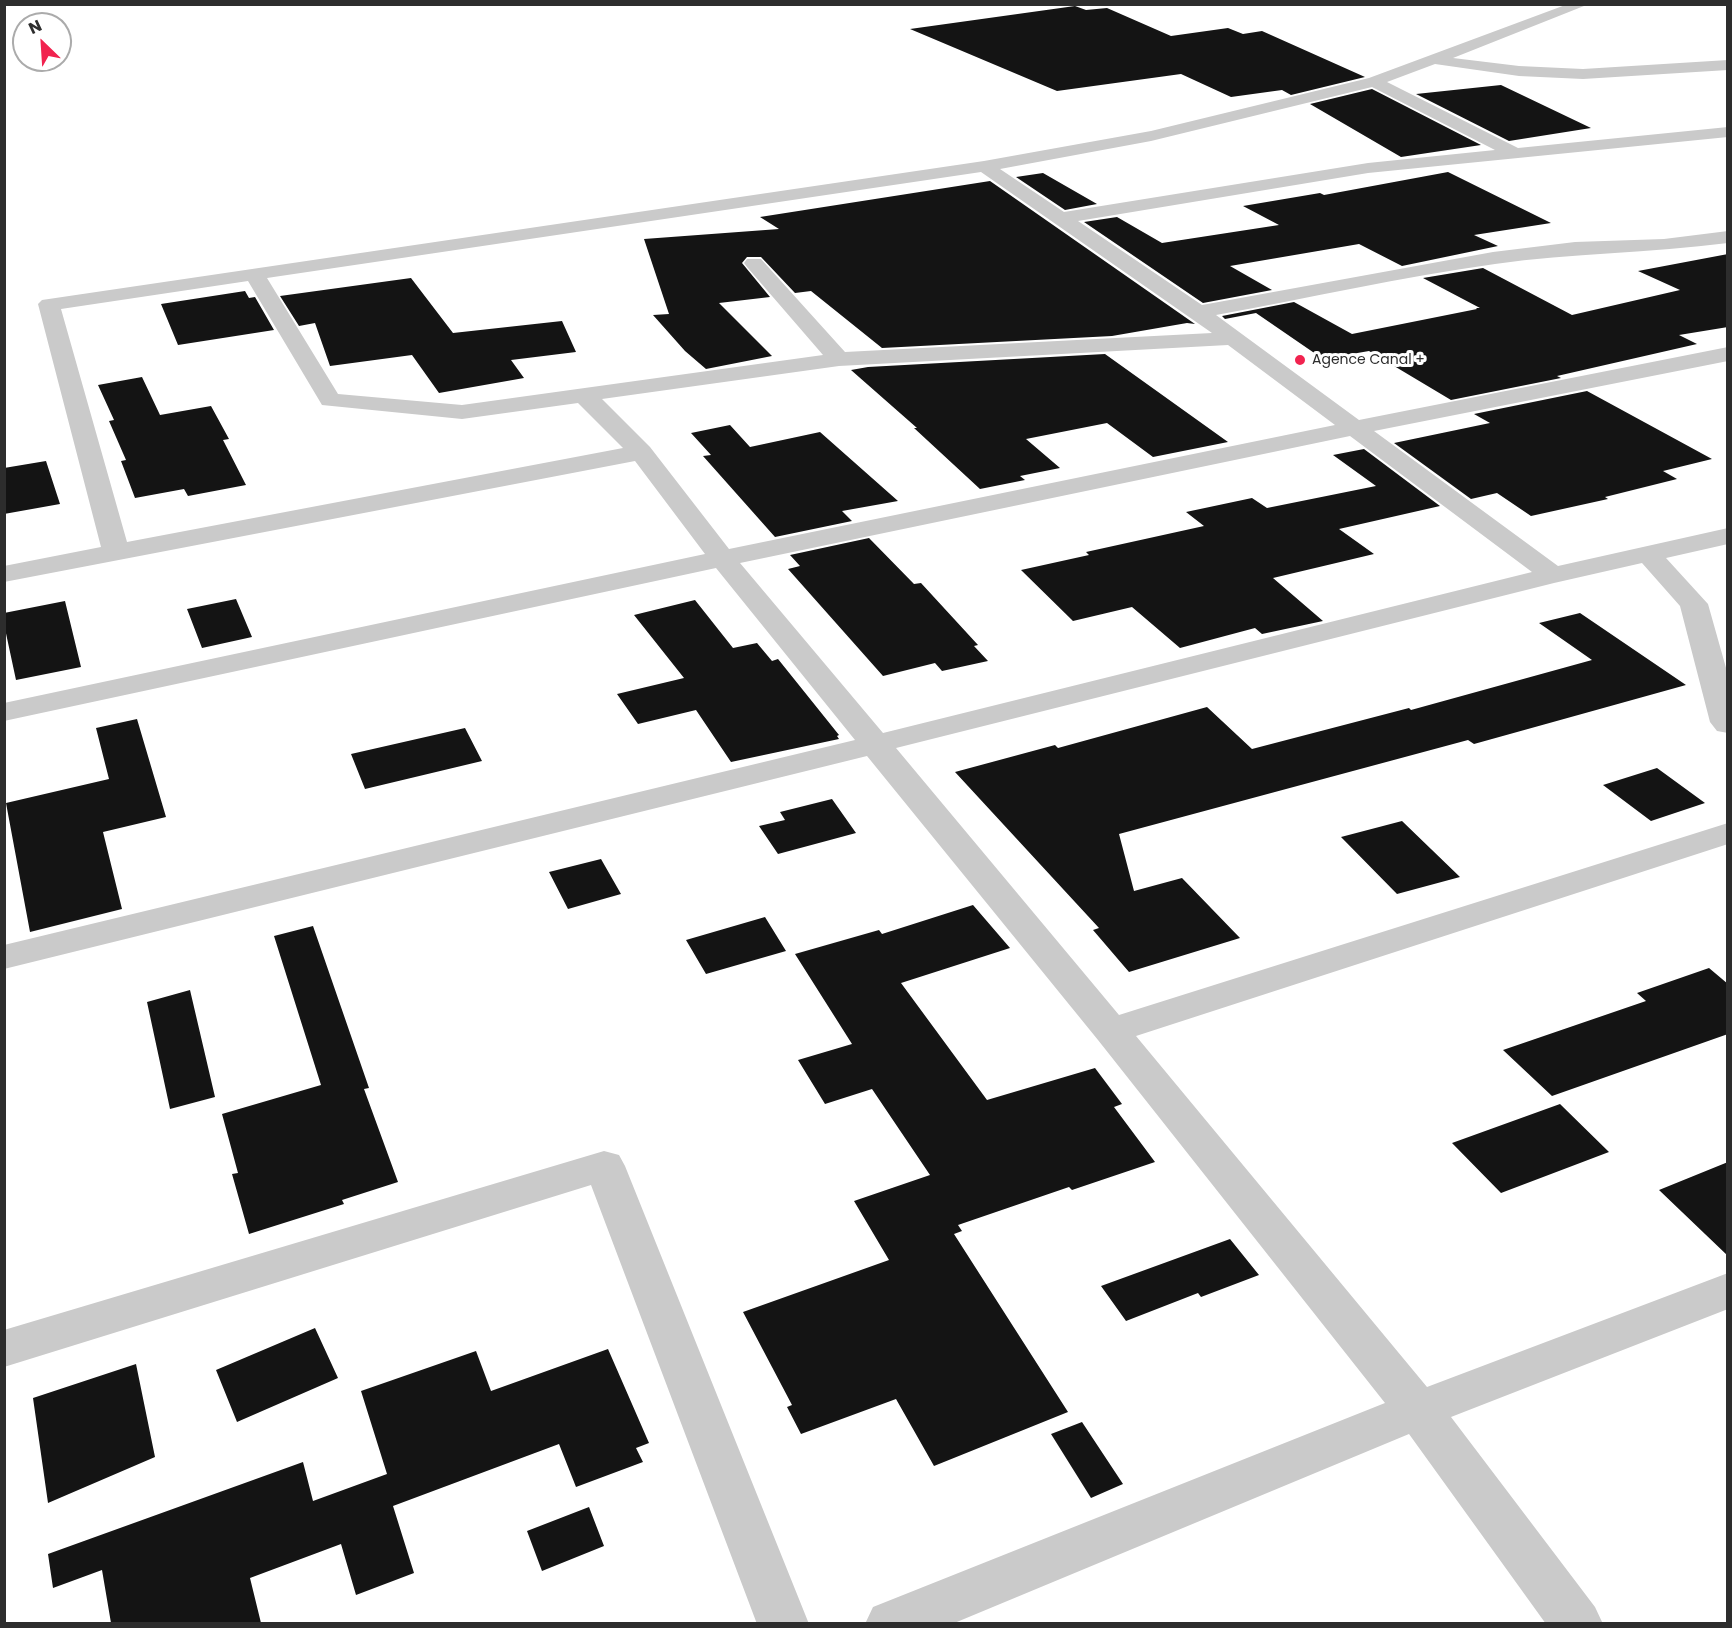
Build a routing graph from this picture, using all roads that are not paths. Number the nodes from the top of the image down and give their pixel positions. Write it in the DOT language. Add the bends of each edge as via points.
graph roads {
  1 [pos="1582,4"];
  2 [pos="1563,7"];
  3 [pos="1434,59"];
  4 [pos="1728,65"];
  5 [pos="1374,82"];
  6 [pos="1728,132"];
  7 [pos="1513,152"];
  8 [pos="984,166"];
  9 [pos="1062,218"];
  10 [pos="1728,237"];
  11 [pos="754,263"];
  12 [pos="255,276"];
  13 [pos="1198,312"];
  14 [pos="1233,338"];
  15 [pos="1728,354"];
  16 [pos="839,359"];
  17 [pos="584,395"];
  18 [pos="1352,427"];
  19 [pos="641,452"];
  20 [pos="1728,536"];
  21 [pos="116,552"];
  22 [pos="1647,553"];
  23 [pos="722,558"];
  24 [pos="4,574"];
  25 [pos="1553,575"];
  26 [pos="4,712"];
  27 [pos="1728,724"];
  28 [pos="876,744"];
  29 [pos="1728,833"];
  30 [pos="4,957"];
  31 [pos="1112,1031"];
  32 [pos="1728,1290"];
  33 [pos="4,1349"];
  34 [pos="1418,1410"];
  35 [pos="783,1623"];
  36 [pos="891,1623"];
  37 [pos="1577,1623"];
  1 -- 2 [label="street"];
  2 -- 3 [label="street"];
  3 -- 4 [label="street" via="1582,74"];
  3 -- 5 [label="street"];
  5 -- 7 [label="street"];
  5 -- 8 [label="street" via="1151,136"];
  6 -- 7 [label="street"];
  7 -- 9 [label="street" via="1368,168"];
  8 -- 9 [label="street"];
  8 -- 12 [label="street"];
  9 -- 13 [label="street"];
  10 -- 13 [label="street" via="1493,258"];
  11 -- 16 [label="street"];
  12 -- 17 [label="street" via="330,400 462,412"];
  12 -- 21 [label="street" via="49,304"];
  13 -- 14 [label="street"];
  14 -- 16 [label="street"];
  14 -- 18 [label="street"];
  15 -- 18 [label="street"];
  16 -- 17 [label="street"];
  17 -- 19 [label="street"];
  18 -- 23 [label="street"];
  18 -- 25 [label="street"];
  19 -- 21 [label="street"];
  19 -- 23 [label="street"];
  20 -- 22 [label="street"];
  21 -- 24 [label="street"];
  22 -- 25 [label="street"];
  22 -- 27 [label="street" via="1694,604"];
  23 -- 26 [label="street"];
  23 -- 28 [label="street"];
  25 -- 28 [label="street"];
  28 -- 30 [label="street"];
  28 -- 31 [label="street"];
  29 -- 31 [label="street"];
  31 -- 34 [label="street"];
  32 -- 34 [label="street"];
  33 -- 35 [label="street" via="604,1166"];
  34 -- 36 [label="street"];
  34 -- 37 [label="street"];
}
